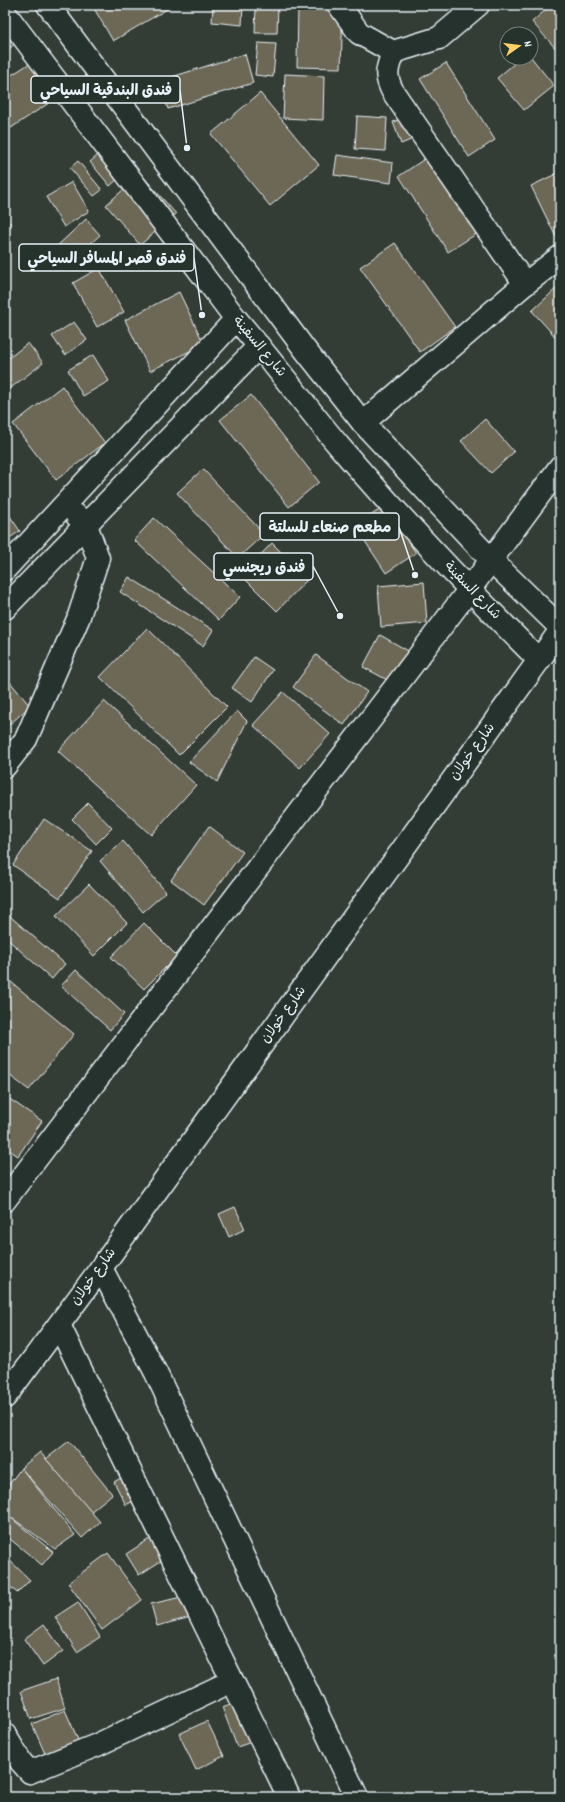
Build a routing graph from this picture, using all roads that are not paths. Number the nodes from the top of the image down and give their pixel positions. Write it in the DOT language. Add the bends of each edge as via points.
graph roads {
  1 [pos="48,5"];
  2 [pos="339,5"];
  3 [pos="478,5"];
  4 [pos="5,13"];
  5 [pos="393,52"];
  6 [pos="560,257"];
  7 [pos="525,284"];
  8 [pos="236,320"];
  9 [pos="260,346"];
  10 [pos="363,423"];
  11 [pos="560,467"];
  12 [pos="65,504"];
  13 [pos="86,525"];
  14 [pos="491,560"];
  15 [pos="5,569"];
  16 [pos="469,590"];
  17 [pos="5,608"];
  18 [pos="560,627"];
  19 [pos="560,631"];
  20 [pos="539,660"];
  21 [pos="5,766"];
  22 [pos="5,1200"];
  23 [pos="101,1268"];
  24 [pos="59,1325"];
  25 [pos="5,1397"];
  26 [pos="232,1681"];
  27 [pos="5,1735"];
  28 [pos="289,1797"];
  29 [pos="357,1797"];
  1 -- 10 [label="street" via="306,351"];
  2 -- 5 [label="street" via="359,33"];
  3 -- 5 [label="street" via="439,38"];
  4 -- 8 [label="street, شارع السفينة"];
  5 -- 7 [label="street" via="386,70 393,92"];
  6 -- 7 [label="street"];
  7 -- 10 [label="street"];
  8 -- 9 [label="street, شارع السفينة"];
  8 -- 12 [label="street"];
  9 -- 13 [label="street"];
  9 -- 16 [label="street, شارع السفينة" via="339,446"];
  10 -- 14 [label="street"];
  11 -- 14 [label="street"];
  12 -- 13 [label="street"];
  12 -- 15 [label="street"];
  13 -- 17 [label="street"];
  13 -- 21 [label="street" via="98,558 78,619 26,739"];
  14 -- 16 [label="street"];
  14 -- 18 [label="street"];
  16 -- 20 [label="street, شارع السفينة"];
  16 -- 22 [label="street"];
  19 -- 20 [label="street, شارع خولان"];
  20 -- 23 [label="street, شارع خولان"];
  23 -- 24 [label="street, شارع خولان"];
  23 -- 29 [label="street" via="156,1373"];
  24 -- 25 [label="street, شارع خولان"];
  24 -- 26 [label="street"];
  26 -- 27 [label="street" via="97,1745 30,1772"];
  26 -- 28 [label="street"];
}
